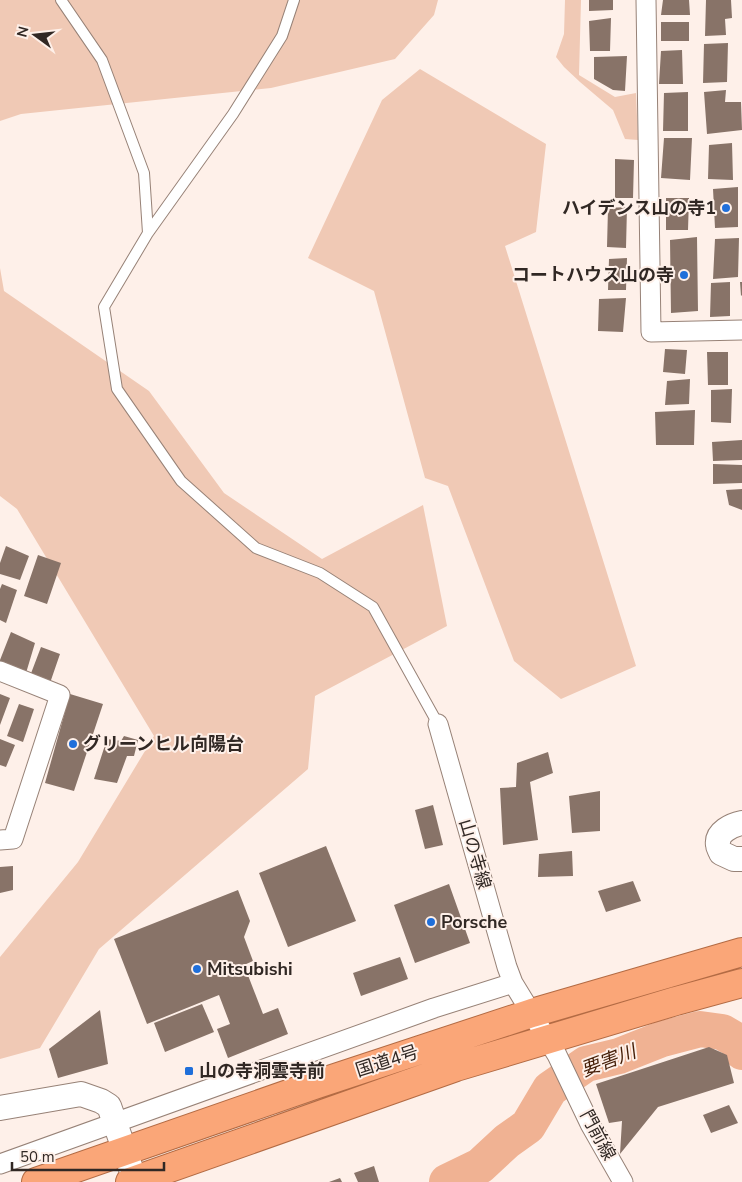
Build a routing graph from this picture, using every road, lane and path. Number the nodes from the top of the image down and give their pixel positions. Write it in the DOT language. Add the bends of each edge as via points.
graph roads {
  1 [pos="61,0"];
  2 [pos="294,0"];
  3 [pos="646,0"];
  4 [pos="148,233"];
  5 [pos="742,330"];
  6 [pos="0,671"];
  7 [pos="438,724"];
  8 [pos="742,823"];
  9 [pos="0,840"];
  10 [pos="742,859"];
  11 [pos="742,952"];
  12 [pos="513,983"];
  13 [pos="742,983"];
  14 [pos="532,1013"];
  15 [pos="554,1051"];
  16 [pos="0,1108"];
  17 [pos="115,1123"];
  18 [pos="124,1150"];
  19 [pos="0,1164"];
  20 [pos="132,1181"];
  21 [pos="36,1182"];
  22 [pos="623,1182"];
  1 -- 4 [label="lane" via="102,60 112,86 144,173"];
  2 -- 4 [label="lane" via="282,36 233,114"];
  3 -- 5 [label="street" via="651,332"];
  4 -- 7 [label="lane" via="104,307 117,389 181,481 256,548 320,573 373,607"];
  6 -- 9 [label="street" via="60,695 13,839"];
  7 -- 12 [label="street, 山の寺線"];
  8 -- 10 [label="street" via="726,829 719,837 718,845 722,853"];
  11 -- 14 [label="highway, 国道4号"];
  12 -- 14 [label="street, 山の寺線"];
  12 -- 17 [label="street" via="434,1008"];
  13 -- 15 [label="highway, 国道4号" via="676,1001"];
  14 -- 15 [label="street, 山の寺線"];
  14 -- 18 [label="highway, 国道4号"];
  15 -- 20 [label="highway, 国道4号" via="456,1067"];
  15 -- 22 [label="street, 門前線"];
  16 -- 17 [label="street" via="81,1094 110,1106"];
  17 -- 18 [label="street"];
  17 -- 19 [label="street"];
  18 -- 20 [label="street"];
  18 -- 21 [label="highway, 国道4号"];
}
